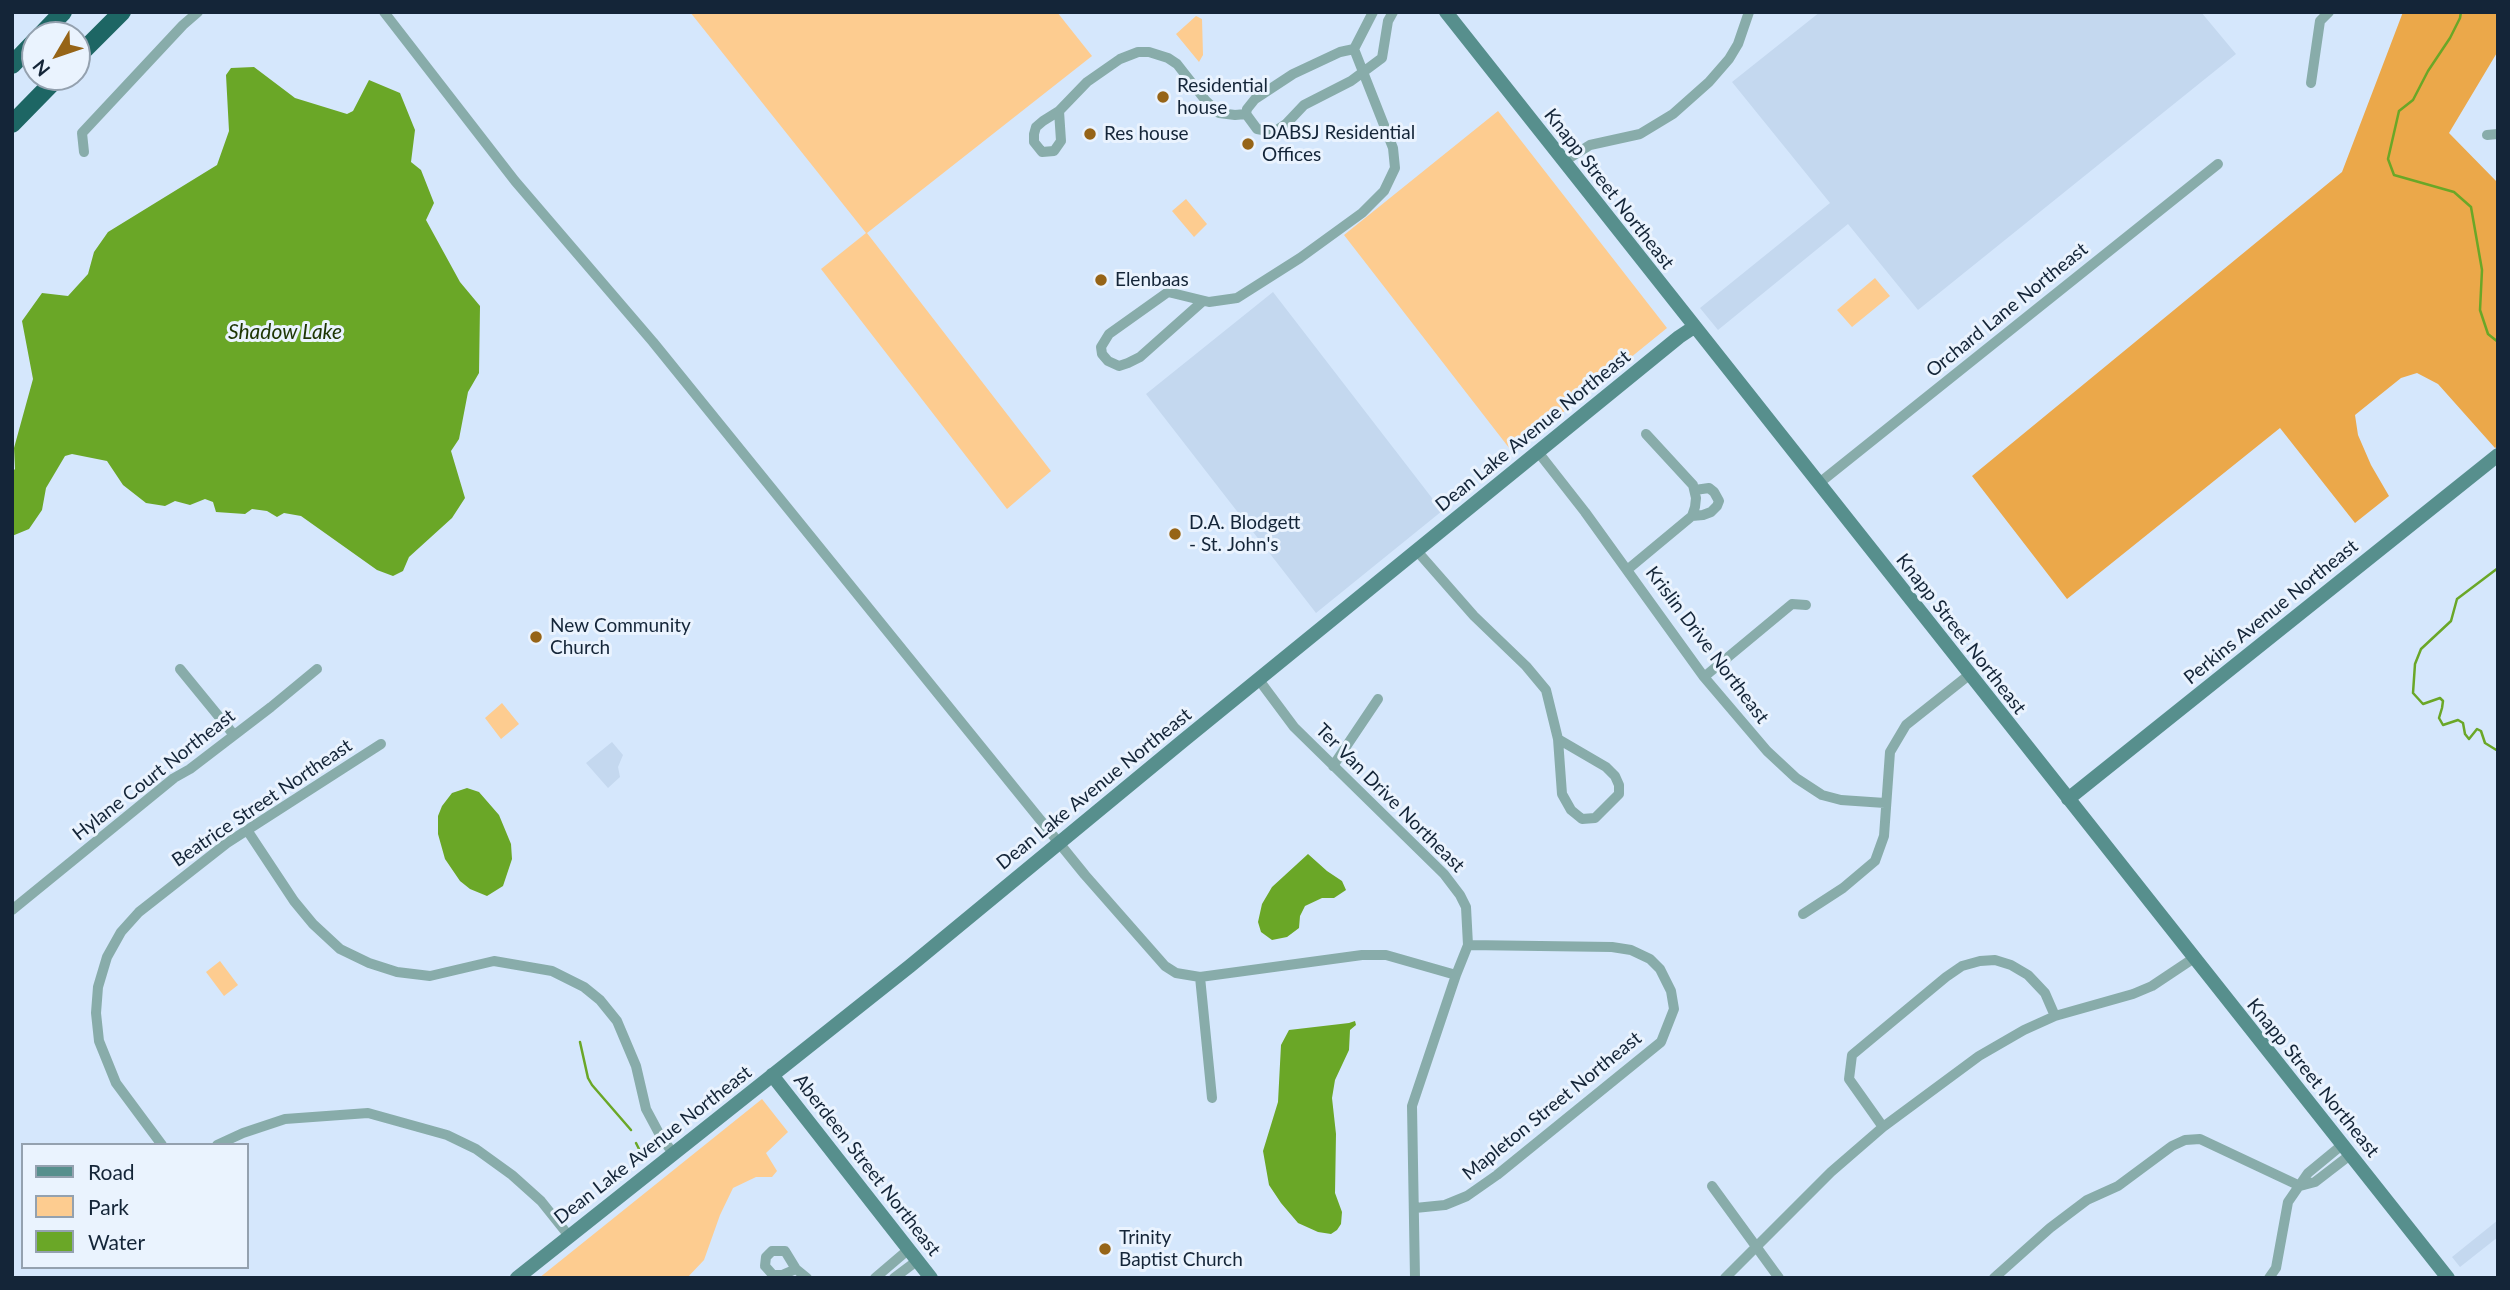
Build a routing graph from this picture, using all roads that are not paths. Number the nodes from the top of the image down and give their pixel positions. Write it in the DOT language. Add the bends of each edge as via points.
graph roads {
  1 [pos="122,12"];
  2 [pos="198,12"];
  3 [pos="384,12"];
  4 [pos="1373,12"];
  5 [pos="1393,12"];
  6 [pos="1446,12"];
  7 [pos="1749,12"];
  8 [pos="2318,12"];
  9 [pos="2328,13"];
  10 [pos="91,43"];
  11 [pos="1354,48"];
  12 [pos="1363,71"];
  13 [pos="2311,83"];
  14 [pos="44,91"];
  15 [pos="1059,111"];
  16 [pos="1246,114"];
  17 [pos="12,124"];
  18 [pos="2498,134"];
  19 [pos="2487,135"];
  20 [pos="84,152"];
  21 [pos="1563,162"];
  22 [pos="2218,164"];
  23 [pos="1203,301"];
  24 [pos="1694,327"];
  25 [pos="1646,434"];
  26 [pos="1538,452"];
  27 [pos="2498,455"];
  28 [pos="1818,484"];
  29 [pos="1695,490"];
  30 [pos="1692,516"];
  31 [pos="1417,551"];
  32 [pos="1627,569"];
  33 [pos="1806,605"];
  34 [pos="180,669"];
  35 [pos="317,669"];
  36 [pos="1969,675"];
  37 [pos="1704,677"];
  38 [pos="1259,680"];
  39 [pos="1378,699"];
  40 [pos="234,735"];
  41 [pos="1558,738"];
  42 [pos="382,744"];
  43 [pos="1333,766"];
  44 [pos="2068,799"];
  45 [pos="1885,803"];
  46 [pos="247,830"];
  47 [pos="1059,841"];
  48 [pos="12,910"];
  49 [pos="1803,914"];
  50 [pos="1468,945"];
  51 [pos="2194,958"];
  52 [pos="1456,975"];
  53 [pos="1200,977"];
  54 [pos="2056,1016"];
  55 [pos="772,1076"];
  56 [pos="1212,1098"];
  57 [pos="1883,1127"];
  58 [pos="161,1143"];
  59 [pos="221,1143"];
  60 [pos="2346,1150"];
  61 [pos="673,1153"];
  62 [pos="1712,1186"];
  63 [pos="2300,1186"];
  64 [pos="1415,1208"];
  65 [pos="569,1236"];
  66 [pos="1757,1245"];
  67 [pos="914,1255"];
  68 [pos="796,1269"];
  69 [pos="517,1278"];
  70 [pos="807,1278"];
  71 [pos="874,1278"];
  72 [pos="894,1278"];
  73 [pos="931,1278"];
  74 [pos="1415,1278"];
  75 [pos="1725,1278"];
  76 [pos="1779,1278"];
  77 [pos="1994,1278"];
  78 [pos="2269,1278"];
  79 [pos="2448,1278"];
  1 -- 10 [label="highway"];
  2 -- 20 [label="street" via="82,133"];
  3 -- 47 [label="street" via="515,181 653,342"];
  4 -- 11 [label="street"];
  5 -- 12 [label="street" via="1382,58"];
  6 -- 21 [label="main road, Knapp Street Northeast"];
  7 -- 21 [label="street" via="1729,59 1673,114 1640,134 1590,145"];
  8 -- 9 [label="street"];
  9 -- 13 [label="street" via="2320,21"];
  11 -- 12 [label="street"];
  11 -- 16 [label="street" via="1293,74 1255,99"];
  12 -- 16 [label="street" via="1304,105 1274,132 1257,129"];
  12 -- 23 [label="street" via="1393,148 1395,168 1384,191 1362,213 1237,298"];
  14 -- 17 [label="highway"];
  15 -- 16 [label="street" via="1087,82 1120,59 1149,52 1177,64 1219,113"];
  18 -- 19 [label="street"];
  21 -- 24 [label="main road, Knapp Street Northeast"];
  22 -- 28 [label="street, Orchard Lane Northeast"];
  23 -- 23 [label="street" via="1168,292 1109,334 1102,354 1119,366 1140,357"];
  24 -- 26 [label="main road, Dean Lake Avenue Northeast"];
  24 -- 28 [label="main road, Knapp Street Northeast"];
  25 -- 29 [label="street"];
  26 -- 31 [label="main road, Dean Lake Avenue Northeast"];
  26 -- 32 [label="street, Krislin Drive Northeast"];
  27 -- 44 [label="main road, Perkins Avenue Northeast"];
  28 -- 36 [label="main road, Knapp Street Northeast"];
  29 -- 30 [label="street"];
  29 -- 30 [label="street" via="1709,488 1719,501 1711,512"];
  30 -- 32 [label="street"];
  31 -- 38 [label="main road, Dean Lake Avenue Northeast"];
  31 -- 41 [label="street" via="1541,683"];
  32 -- 37 [label="street, Krislin Drive Northeast"];
  33 -- 37 [label="street" via="1792,604"];
  34 -- 40 [label="street"];
  35 -- 40 [label="street, Hylane Court Northeast"];
  36 -- 44 [label="main road, Knapp Street Northeast"];
  36 -- 45 [label="street" via="1906,724 1890,752"];
  37 -- 45 [label="street, Krislin Drive Northeast" via="1767,751 1809,789 1841,800"];
  38 -- 43 [label="street, Ter Van Drive Northeast" via="1294,727"];
  38 -- 47 [label="main road, Dean Lake Avenue Northeast"];
  39 -- 43 [label="street"];
  40 -- 48 [label="street, Hylane Court Northeast"];
  41 -- 41 [label="street" via="1615,776 1619,794 1595,818 1582,819 1562,794"];
  42 -- 46 [label="street, Beatrice Street Northeast"];
  43 -- 50 [label="street, Ter Van Drive Northeast" via="1460,895 1466,907"];
  44 -- 51 [label="main road, Knapp Street Northeast"];
  45 -- 49 [label="street" via="1884,836 1875,861"];
  46 -- 58 [label="street, Beatrice Street Northeast" via="130,922 107,957 96,1013 99,1041 116,1083"];
  46 -- 61 [label="street" via="313,924 340,949 369,963 430,976 494,961 552,971 584,987 617,1021 636,1066 646,1109"];
  47 -- 53 [label="street" via="1165,966"];
  47 -- 55 [label="main road, Dean Lake Avenue Northeast"];
  50 -- 52 [label="street, Ter Van Drive Northeast"];
  50 -- 64 [label="street, Mapleton Street Northeast" via="1631,950 1660,969 1674,1009 1661,1042 1497,1175 1445,1205"];
  51 -- 54 [label="street" via="2143,990"];
  51 -- 60 [label="main road, Knapp Street Northeast"];
  52 -- 53 [label="street" via="1403,958 1362,955"];
  52 -- 64 [label="street, Ter Van Drive Northeast" via="1412,1106"];
  53 -- 56 [label="street"];
  54 -- 57 [label="street" via="1979,1056"];
  54 -- 57 [label="street" via="2045,993 2011,965 1995,960 1962,966 1852,1055 1849,1079"];
  55 -- 61 [label="main road, Dean Lake Avenue Northeast"];
  55 -- 67 [label="main road, Aberdeen Street Northeast"];
  57 -- 66 [label="street"];
  59 -- 65 [label="street" via="285,1119 368,1113 447,1135 476,1149 541,1201"];
  60 -- 63 [label="street" via="2308,1173"];
  60 -- 79 [label="main road, Knapp Street Northeast"];
  61 -- 65 [label="main road, Dean Lake Avenue Northeast"];
  62 -- 66 [label="street"];
  63 -- 77 [label="street" via="2200,1139 2185,1140 2118,1186 2087,1200"];
  63 -- 78 [label="street" via="2288,1202 2276,1268"];
  64 -- 74 [label="street, Ter Van Drive Northeast"];
  65 -- 69 [label="main road, Dean Lake Avenue Northeast"];
  66 -- 75 [label="street"];
  66 -- 76 [label="street"];
  67 -- 71 [label="street"];
  67 -- 72 [label="street"];
  67 -- 73 [label="main road, Aberdeen Street Northeast"];
  68 -- 70 [label="street"];
}
